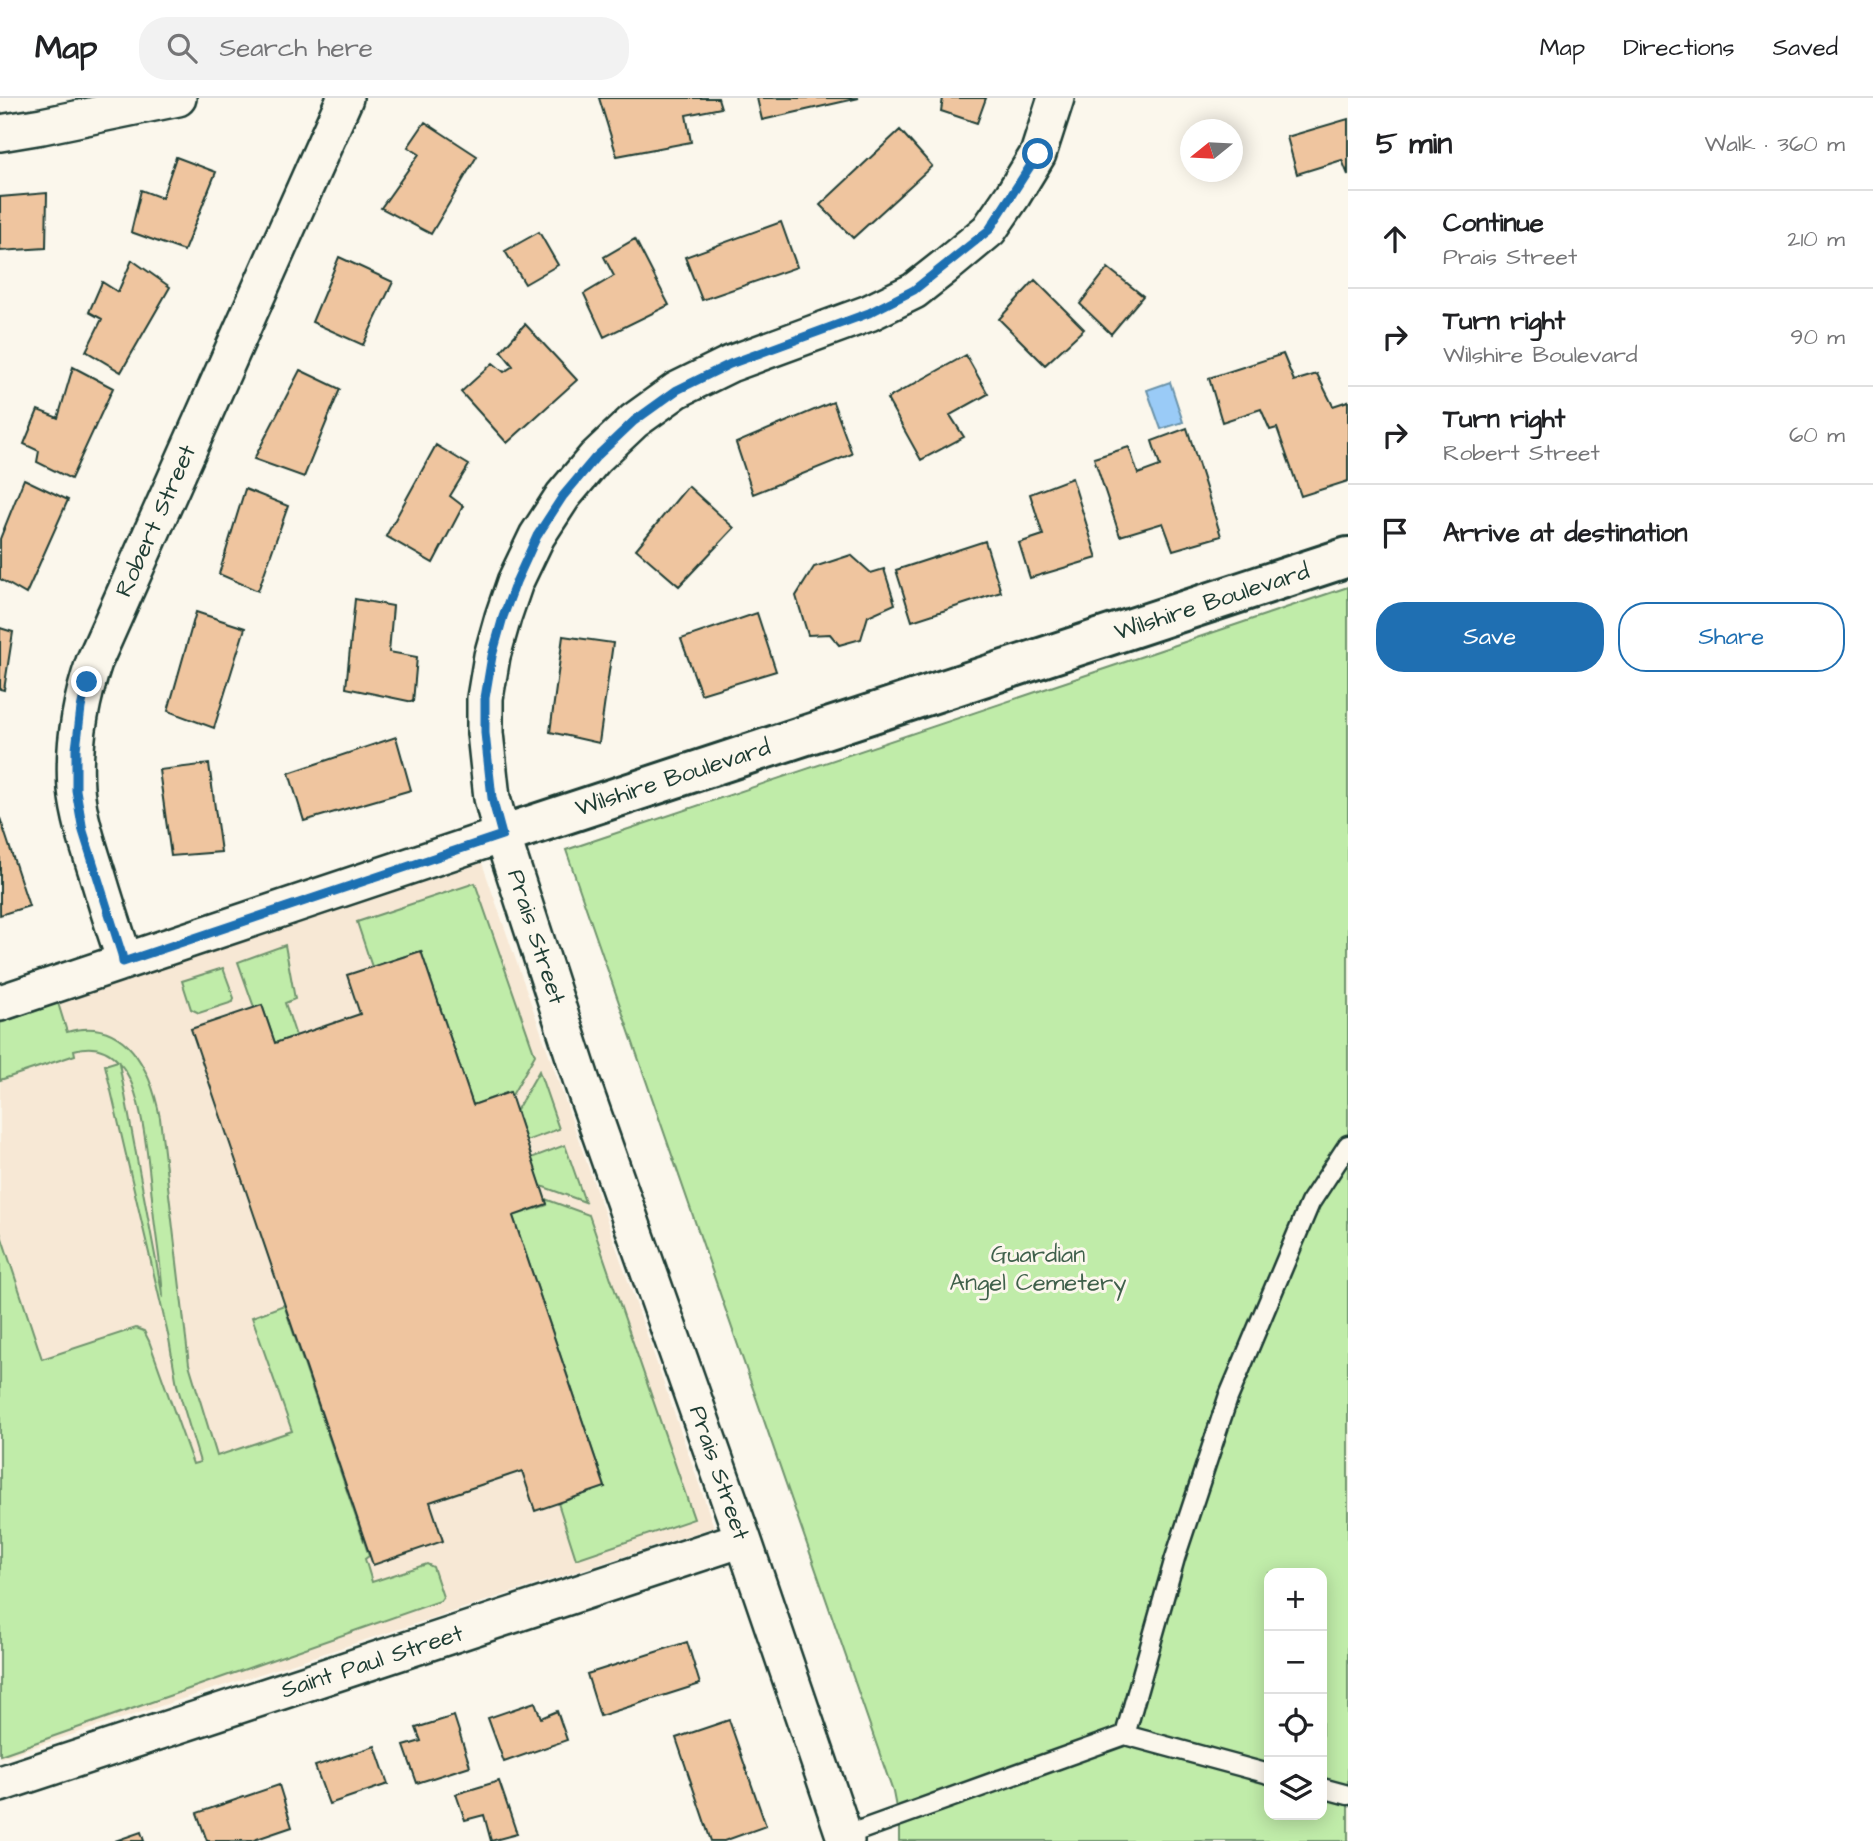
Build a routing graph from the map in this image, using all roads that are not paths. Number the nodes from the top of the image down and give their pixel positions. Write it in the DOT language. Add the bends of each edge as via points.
graph roads {
  1 [pos="178,98"];
  2 [pos="345,98"];
  3 [pos="1056,98"];
  4 [pos="0,133"];
  5 [pos="1348,557"];
  6 [pos="502,835"];
  7 [pos="123,962"];
  8 [pos="0,1003"];
  9 [pos="1348,1146"];
  10 [pos="743,1539"];
  11 [pos="1125,1735"];
  12 [pos="1264,1773"];
  13 [pos="0,1784"];
  14 [pos="1327,1789"];
  15 [pos="1348,1795"];
  16 [pos="845,1839"];
  1 -- 4 [label="street"];
  2 -- 7 [label="street, Robert Street" via="87,682 76,749 76,790 83,831"];
  3 -- 6 [label="street, Prais Street" via="1038,154 1013,195 989,230 947,265 914,290 869,313 730,364 677,390 634,421 563,496 537,536 516,582 503,617 485,698 492,798"];
  5 -- 6 [label="street, Wilshire Boulevard"];
  6 -- 7 [label="street, Wilshire Boulevard"];
  6 -- 10 [label="street, Prais Street" via="584,1088"];
  7 -- 8 [label="street, Wilshire Boulevard"];
  9 -- 11 [label="lane" via="1310,1203 1228,1398 1175,1558"];
  10 -- 13 [label="street, Saint Paul Street"];
  10 -- 16 [label="street, Prais Street"];
  11 -- 12 [label="lane"];
  11 -- 16 [label="lane"];
  14 -- 15 [label="lane"];
}
